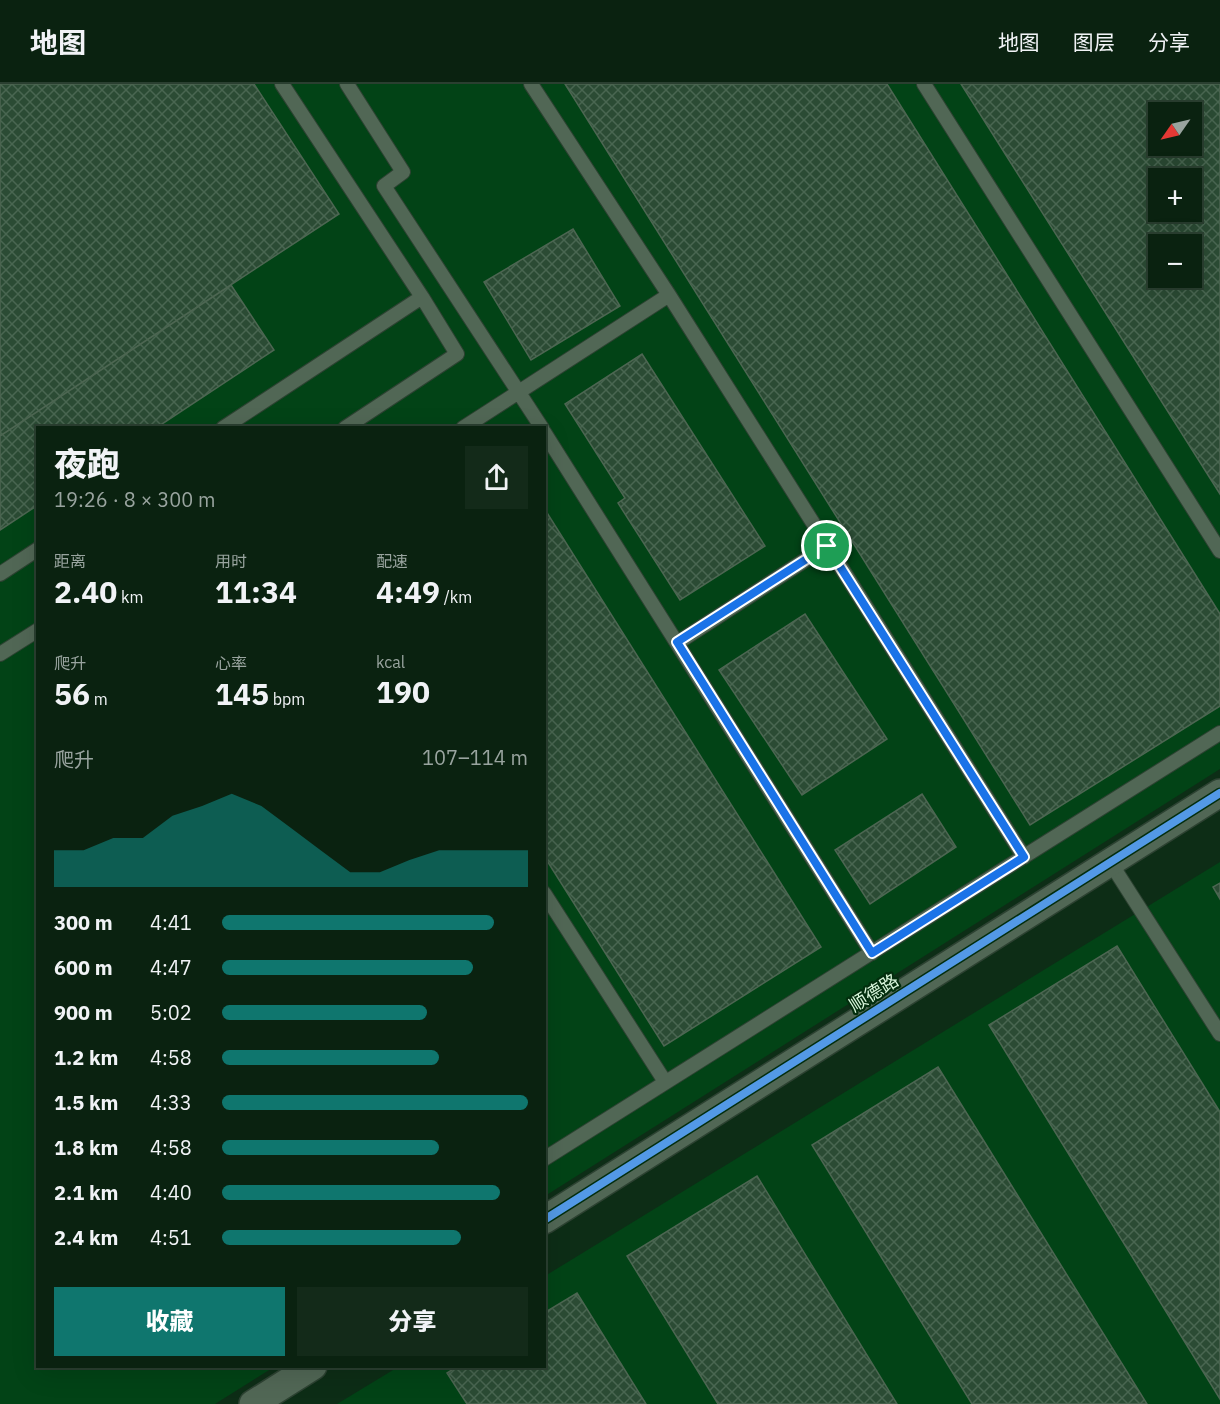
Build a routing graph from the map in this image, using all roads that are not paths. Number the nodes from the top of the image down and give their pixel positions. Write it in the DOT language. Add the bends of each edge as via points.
graph roads {
  1 [pos="282,84"];
  2 [pos="347,84"];
  3 [pos="531,84"];
  4 [pos="924,84"];
  5 [pos="669,295"];
  6 [pos="422,297"];
  7 [pos="519,391"];
  8 [pos="226,426"];
  9 [pos="348,426"];
  10 [pos="466,426"];
  11 [pos="541,426"];
  12 [pos="546,435"];
  13 [pos="827,546"];
  14 [pos="36,550"];
  15 [pos="1220,551"];
  16 [pos="0,574"];
  17 [pos="36,631"];
  18 [pos="677,642"];
  19 [pos="0,654"];
  20 [pos="1220,733"];
  21 [pos="1220,793"];
  22 [pos="1024,857"];
  23 [pos="1110,862"];
  24 [pos="546,896"];
  25 [pos="872,953"];
  26 [pos="1220,1034"];
  27 [pos="662,1077"];
  28 [pos="546,1158"];
  29 [pos="546,1219"];
  30 [pos="310,1368"];
  31 [pos="253,1404"];
  1 -- 6 [label="lane"];
  2 -- 7 [label="lane" via="403,172 384,186"];
  3 -- 5 [label="lane"];
  4 -- 15 [label="lane"];
  5 -- 7 [label="lane"];
  5 -- 13 [label="lane"];
  6 -- 8 [label="lane"];
  6 -- 9 [label="lane" via="457,354"];
  7 -- 10 [label="lane"];
  7 -- 11 [label="lane"];
  12 -- 18 [label="lane"];
  13 -- 18 [label="lane"];
  13 -- 22 [label="lane"];
  14 -- 16 [label="lane"];
  17 -- 19 [label="lane"];
  18 -- 25 [label="lane"];
  20 -- 22 [label="lane"];
  21 -- 23 [label="street, 顺德路"];
  22 -- 25 [label="lane"];
  23 -- 26 [label="lane"];
  23 -- 29 [label="street, 顺德路"];
  24 -- 27 [label="lane"];
  25 -- 28 [label="lane"];
  30 -- 31 [label="street"];
}
